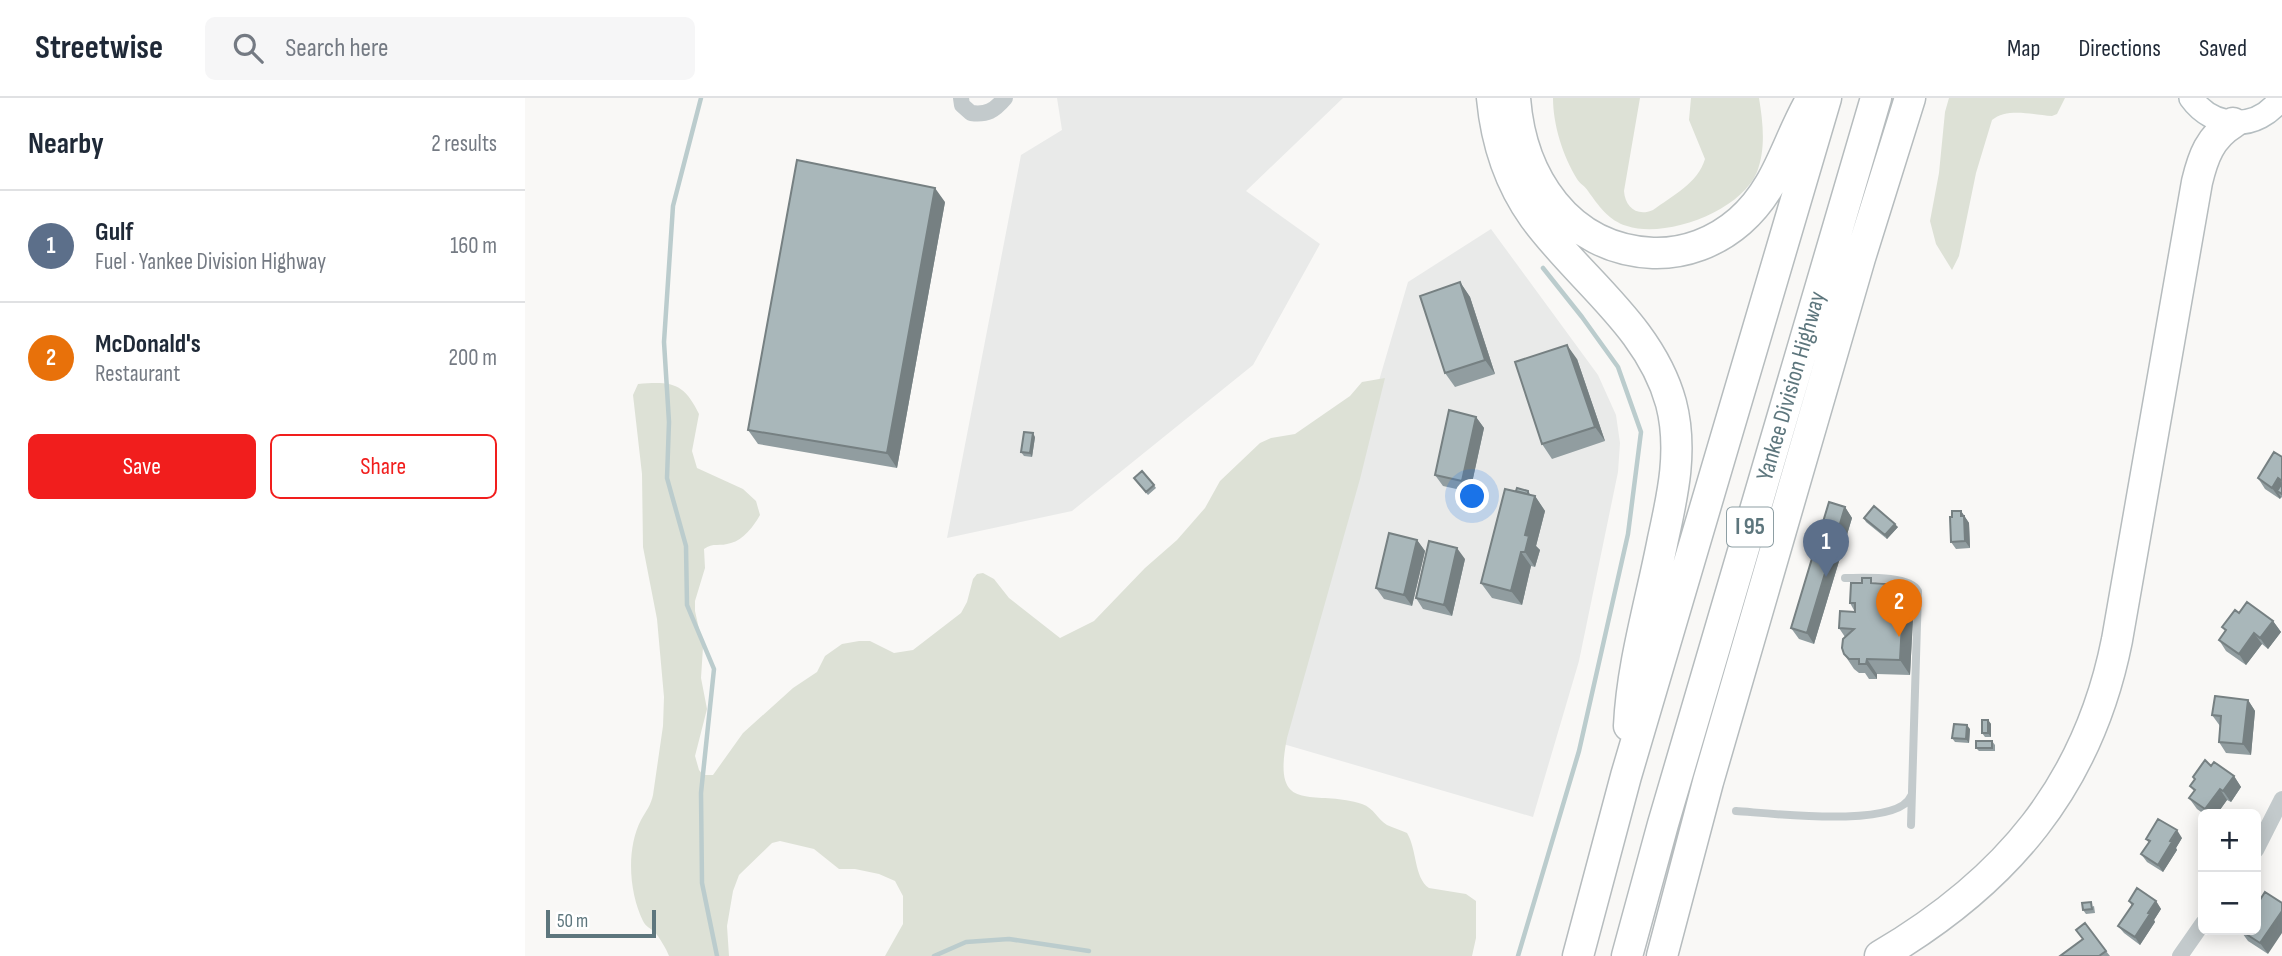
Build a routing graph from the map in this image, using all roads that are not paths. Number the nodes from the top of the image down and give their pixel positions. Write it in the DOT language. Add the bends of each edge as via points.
graph roads {
  1 [pos="961,98"];
  2 [pos="1005,98"];
  3 [pos="1492,98"];
  4 [pos="1515,98"];
  5 [pos="1812,98"];
  6 [pos="1826,98"];
  7 [pos="1876,98"];
  8 [pos="1910,98"];
  9 [pos="2191,98"];
  10 [pos="2281,98"];
  11 [pos="2272,118"];
  12 [pos="2233,123"];
  13 [pos="1845,578"];
  14 [pos="1626,776"];
  15 [pos="1912,792"];
  16 [pos="2282,799"];
  17 [pos="1736,811"];
  18 [pos="1910,825"];
  19 [pos="2261,840"];
  20 [pos="2198,930"];
  21 [pos="1578,956"];
  22 [pos="1627,956"];
  23 [pos="1662,956"];
  24 [pos="1879,956"];
  25 [pos="2180,956"];
  1 -- 2 [label="street" via="971,113 985,114"];
  3 -- 14 [label="highway" via="1499,139 1522,198 1646,348 1664,383 1675,421 1675,478 1631,687"];
  4 -- 5 [label="highway" via="1529,162 1561,213 1609,245 1661,253 1703,244 1749,212 1775,179 1796,123"];
  6 -- 14 [label="highway, Yankee Division Highway / I 95"];
  7 -- 22 [label="highway, Yankee Division Highway / I 95"];
  8 -- 23 [label="highway" via="1693,833"];
  9 -- 12 [label="main road" via="2204,113"];
  10 -- 11 [label="main road"];
  11 -- 12 [label="main road"];
  12 -- 24 [label="highway" via="2210,145 2197,182 2119,633 2091,728 2051,801 2003,863 1944,915"];
  13 -- 15 [label="lane" via="1905,581 1918,591"];
  14 -- 21 [label="highway, Yankee Division Highway / I 95"];
  15 -- 17 [label="lane" via="1904,806 1872,816"];
  15 -- 18 [label="lane"];
  16 -- 19 [label="street"];
  20 -- 25 [label="street"];
}
